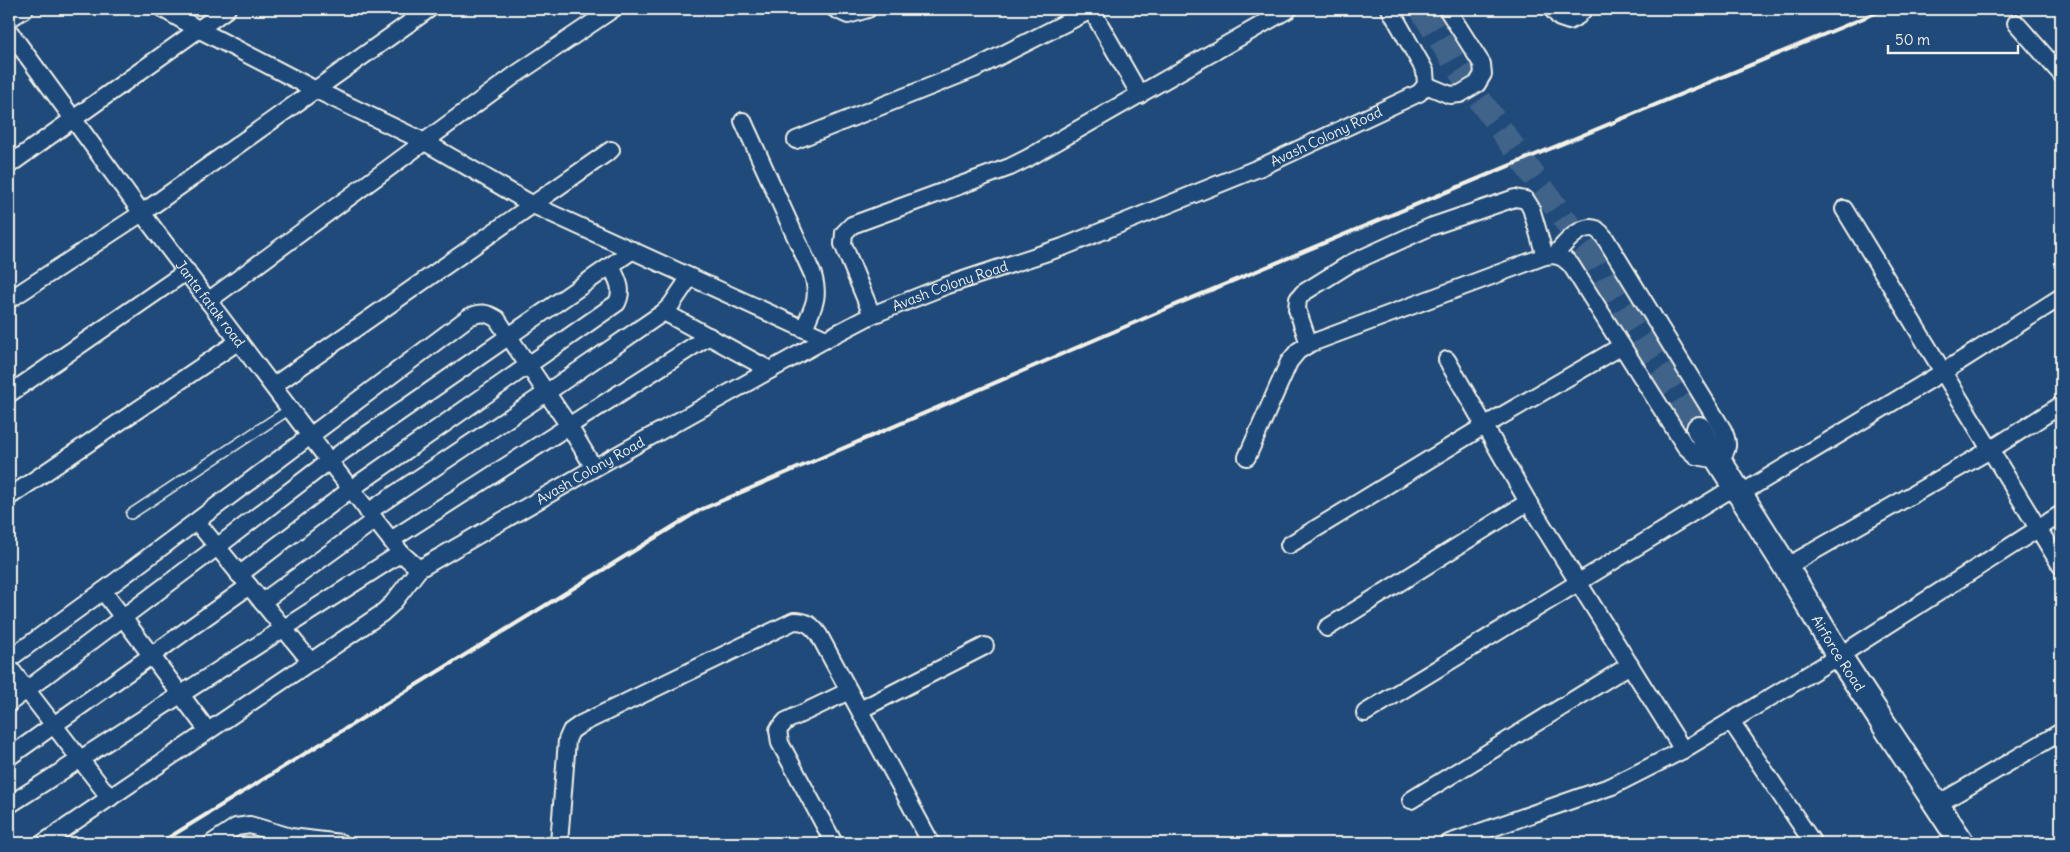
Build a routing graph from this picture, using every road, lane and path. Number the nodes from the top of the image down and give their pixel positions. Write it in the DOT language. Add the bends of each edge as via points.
graph roads {
  1 [pos="25,9"];
  2 [pos="163,9"];
  3 [pos="227,9"];
  4 [pos="429,9"];
  5 [pos="613,9"];
  6 [pos="835,9"];
  7 [pos="868,9"];
  8 [pos="1092,9"];
  9 [pos="1289,9"];
  10 [pos="1390,9"];
  11 [pos="1447,9"];
  12 [pos="1552,9"];
  13 [pos="1584,9"];
  14 [pos="2016,23"];
  15 [pos="9,30"];
  16 [pos="198,30"];
  17 [pos="2061,74"];
  18 [pos="1426,85"];
  19 [pos="314,89"];
  20 [pos="1140,95"];
  21 [pos="73,119"];
  22 [pos="743,121"];
  23 [pos="796,140"];
  24 [pos="425,142"];
  25 [pos="611,150"];
  26 [pos="9,165"];
  27 [pos="533,205"];
  28 [pos="1844,209"];
  29 [pos="142,212"];
  30 [pos="633,250"];
  31 [pos="1550,255"];
  32 [pos="611,266"];
  33 [pos="187,271"];
  34 [pos="690,277"];
  35 [pos="2061,297"];
  36 [pos="9,300"];
  37 [pos="208,301"];
  38 [pos="664,312"];
  39 [pos="872,315"];
  40 [pos="804,328"];
  41 [pos="709,336"];
  42 [pos="508,337"];
  43 [pos="826,338"];
  44 [pos="239,341"];
  45 [pos="1309,344"];
  46 [pos="1622,346"];
  47 [pos="1447,360"];
  48 [pos="528,367"];
  49 [pos="770,370"];
  50 [pos="1943,372"];
  51 [pos="273,386"];
  52 [pos="546,393"];
  53 [pos="9,394"];
  54 [pos="2061,405"];
  55 [pos="290,409"];
  56 [pos="569,426"];
  57 [pos="1484,426"];
  58 [pos="1699,428"];
  59 [pos="310,435"];
  60 [pos="1990,450"];
  61 [pos="1247,457"];
  62 [pos="1719,460"];
  63 [pos="329,461"];
  64 [pos="594,468"];
  65 [pos="351,489"];
  66 [pos="1738,490"];
  67 [pos="9,497"];
  68 [pos="1528,502"];
  69 [pos="131,514"];
  70 [pos="2061,514"];
  71 [pos="372,516"];
  72 [pos="197,522"];
  73 [pos="2038,529"];
  74 [pos="391,540"];
  75 [pos="1289,545"];
  76 [pos="217,547"];
  77 [pos="401,554"];
  78 [pos="2061,566"];
  79 [pos="1786,567"];
  80 [pos="419,568"];
  81 [pos="244,580"];
  82 [pos="1578,583"];
  83 [pos="103,591"];
  84 [pos="262,602"];
  85 [pos="123,618"];
  86 [pos="284,628"];
  87 [pos="1326,628"];
  88 [pos="984,646"];
  89 [pos="152,656"];
  90 [pos="1839,656"];
  91 [pos="9,659"];
  92 [pos="311,662"];
  93 [pos="1630,665"];
  94 [pos="9,667"];
  95 [pos="26,690"];
  96 [pos="849,691"];
  97 [pos="181,695"];
  98 [pos="9,703"];
  99 [pos="860,710"];
  100 [pos="1365,713"];
  101 [pos="1731,721"];
  102 [pos="54,725"];
  103 [pos="208,731"];
  104 [pos="2061,732"];
  105 [pos="1683,750"];
  106 [pos="9,757"];
  107 [pos="80,760"];
  108 [pos="110,798"];
  109 [pos="1411,800"];
  110 [pos="1938,804"];
  111 [pos="9,805"];
  112 [pos="43,843"];
  113 [pos="212,843"];
  114 [pos="341,843"];
  115 [pos="559,843"];
  116 [pos="834,843"];
  117 [pos="931,843"];
  118 [pos="1449,843"];
  119 [pos="1813,843"];
  120 [pos="1962,843"];
  1 -- 15 [label="street"];
  2 -- 16 [label="street"];
  3 -- 16 [label="street"];
  4 -- 19 [label="street"];
  5 -- 24 [label="street" via="515,75"];
  6 -- 7 [label="street" via="848,15"];
  8 -- 20 [label="street"];
  8 -- 23 [label="street" via="974,68"];
  9 -- 20 [label="street"];
  10 -- 18 [label="street" via="1425,72"];
  11 -- 18 [label="street" via="1482,64 1483,74 1477,84 1460,94 1450,94"];
  12 -- 13 [label="street" via="1568,21"];
  14 -- 17 [label="street"];
  15 -- 21 [label="street, Janta fatak road"];
  16 -- 19 [label="street"];
  16 -- 21 [label="street"];
  18 -- 39 [label="street, Avash Colony Road" via="1411,97 1261,167 1063,247 945,286"];
  19 -- 24 [label="street"];
  19 -- 29 [label="street"];
  20 -- 39 [label="street" via="1010,167 852,225 844,233 843,244"];
  21 -- 26 [label="street"];
  21 -- 29 [label="street, Janta fatak road"];
  22 -- 40 [label="street" via="813,274 816,300"];
  24 -- 27 [label="street"];
  24 -- 37 [label="street"];
  25 -- 27 [label="street"];
  27 -- 30 [label="street"];
  27 -- 51 [label="street"];
  28 -- 50 [label="street"];
  29 -- 33 [label="street, Janta fatak road"];
  29 -- 36 [label="street"];
  30 -- 32 [label="street"];
  30 -- 34 [label="street"];
  31 -- 45 [label="street"];
  31 -- 45 [label="street" via="1526,200 1515,198 1442,222 1351,263 1303,292 1297,309"];
  31 -- 46 [label="street" via="1563,257 1571,265"];
  31 -- 62 [label="street" via="1569,238 1587,228 1596,229 1605,238 1724,430 1728,441 1726,452"];
  32 -- 42 [label="street"];
  32 -- 48 [label="street" via="620,286 621,296 617,303"];
  33 -- 37 [label="street, Janta fatak road"];
  33 -- 53 [label="street"];
  34 -- 38 [label="street"];
  34 -- 40 [label="street"];
  35 -- 50 [label="street"];
  37 -- 44 [label="street, Janta fatak road"];
  38 -- 41 [label="street"];
  38 -- 52 [label="street"];
  39 -- 43 [label="street, Avash Colony Road"];
  40 -- 43 [label="street"];
  41 -- 49 [label="street"];
  41 -- 56 [label="street"];
  42 -- 48 [label="street"];
  42 -- 59 [label="street" via="488,313 469,317"];
  42 -- 63 [label="street"];
  43 -- 49 [label="street, Avash Colony Road"];
  44 -- 51 [label="street, Janta fatak road"];
  44 -- 67 [label="street"];
  45 -- 61 [label="street" via="1289,362"];
  46 -- 57 [label="street"];
  46 -- 62 [label="street" via="1685,446 1696,456"];
  47 -- 57 [label="street"];
  48 -- 52 [label="street"];
  48 -- 65 [label="street"];
  49 -- 64 [label="street, Avash Colony Road"];
  50 -- 60 [label="street"];
  50 -- 66 [label="street"];
  51 -- 55 [label="street, Janta fatak road"];
  52 -- 56 [label="street"];
  52 -- 71 [label="street"];
  54 -- 60 [label="street"];
  55 -- 59 [label="street, Janta fatak road"];
  55 -- 69 [label="lane"];
  56 -- 64 [label="street"];
  56 -- 74 [label="street"];
  57 -- 68 [label="street"];
  57 -- 75 [label="street"];
  58 -- 62 [label="main road, Airforce Road"];
  59 -- 63 [label="street, Janta fatak road"];
  59 -- 72 [label="street"];
  60 -- 73 [label="street"];
  60 -- 79 [label="street"];
  62 -- 66 [label="main road, Airforce Road"];
  63 -- 65 [label="street, Janta fatak road"];
  63 -- 76 [label="street"];
  64 -- 80 [label="street, Avash Colony Road"];
  65 -- 71 [label="street, Janta fatak road"];
  65 -- 81 [label="street"];
  66 -- 79 [label="main road, Airforce Road"];
  66 -- 82 [label="street"];
  68 -- 82 [label="street"];
  68 -- 87 [label="street"];
  70 -- 73 [label="street"];
  71 -- 74 [label="street, Janta fatak road"];
  71 -- 84 [label="street"];
  72 -- 76 [label="street"];
  72 -- 83 [label="street"];
  73 -- 78 [label="street"];
  73 -- 90 [label="street"];
  74 -- 77 [label="street, Janta fatak road"];
  76 -- 81 [label="street"];
  76 -- 85 [label="street"];
  77 -- 80 [label="street, Janta fatak road"];
  77 -- 86 [label="street"];
  79 -- 90 [label="main road, Airforce Road"];
  80 -- 92 [label="street" via="381,614"];
  81 -- 84 [label="street"];
  81 -- 89 [label="street"];
  82 -- 93 [label="street"];
  82 -- 100 [label="street"];
  83 -- 85 [label="street"];
  83 -- 91 [label="street"];
  84 -- 86 [label="street"];
  85 -- 89 [label="street"];
  85 -- 95 [label="street"];
  86 -- 92 [label="street"];
  86 -- 97 [label="street"];
  88 -- 99 [label="street"];
  89 -- 97 [label="street"];
  89 -- 102 [label="street"];
  90 -- 101 [label="street"];
  90 -- 110 [label="main road, Airforce Road"];
  92 -- 103 [label="street"];
  93 -- 105 [label="street"];
  93 -- 109 [label="street"];
  94 -- 95 [label="street"];
  95 -- 98 [label="street"];
  95 -- 102 [label="street"];
  96 -- 99 [label="street"];
  96 -- 115 [label="street" via="812,626 794,621 581,724 571,731 567,740"];
  96 -- 116 [label="street" via="786,721 778,730 780,743"];
  97 -- 103 [label="street"];
  97 -- 107 [label="street"];
  99 -- 117 [label="street"];
  101 -- 105 [label="street"];
  101 -- 119 [label="street"];
  102 -- 106 [label="street"];
  102 -- 107 [label="street"];
  103 -- 108 [label="street"];
  104 -- 110 [label="street"];
  105 -- 118 [label="street" via="1612,786"];
  107 -- 108 [label="street"];
  107 -- 111 [label="street"];
  108 -- 112 [label="street"];
  110 -- 120 [label="main road, Airforce Road"];
  113 -- 114 [label="street" via="236,827 250,825 291,837"];
}
